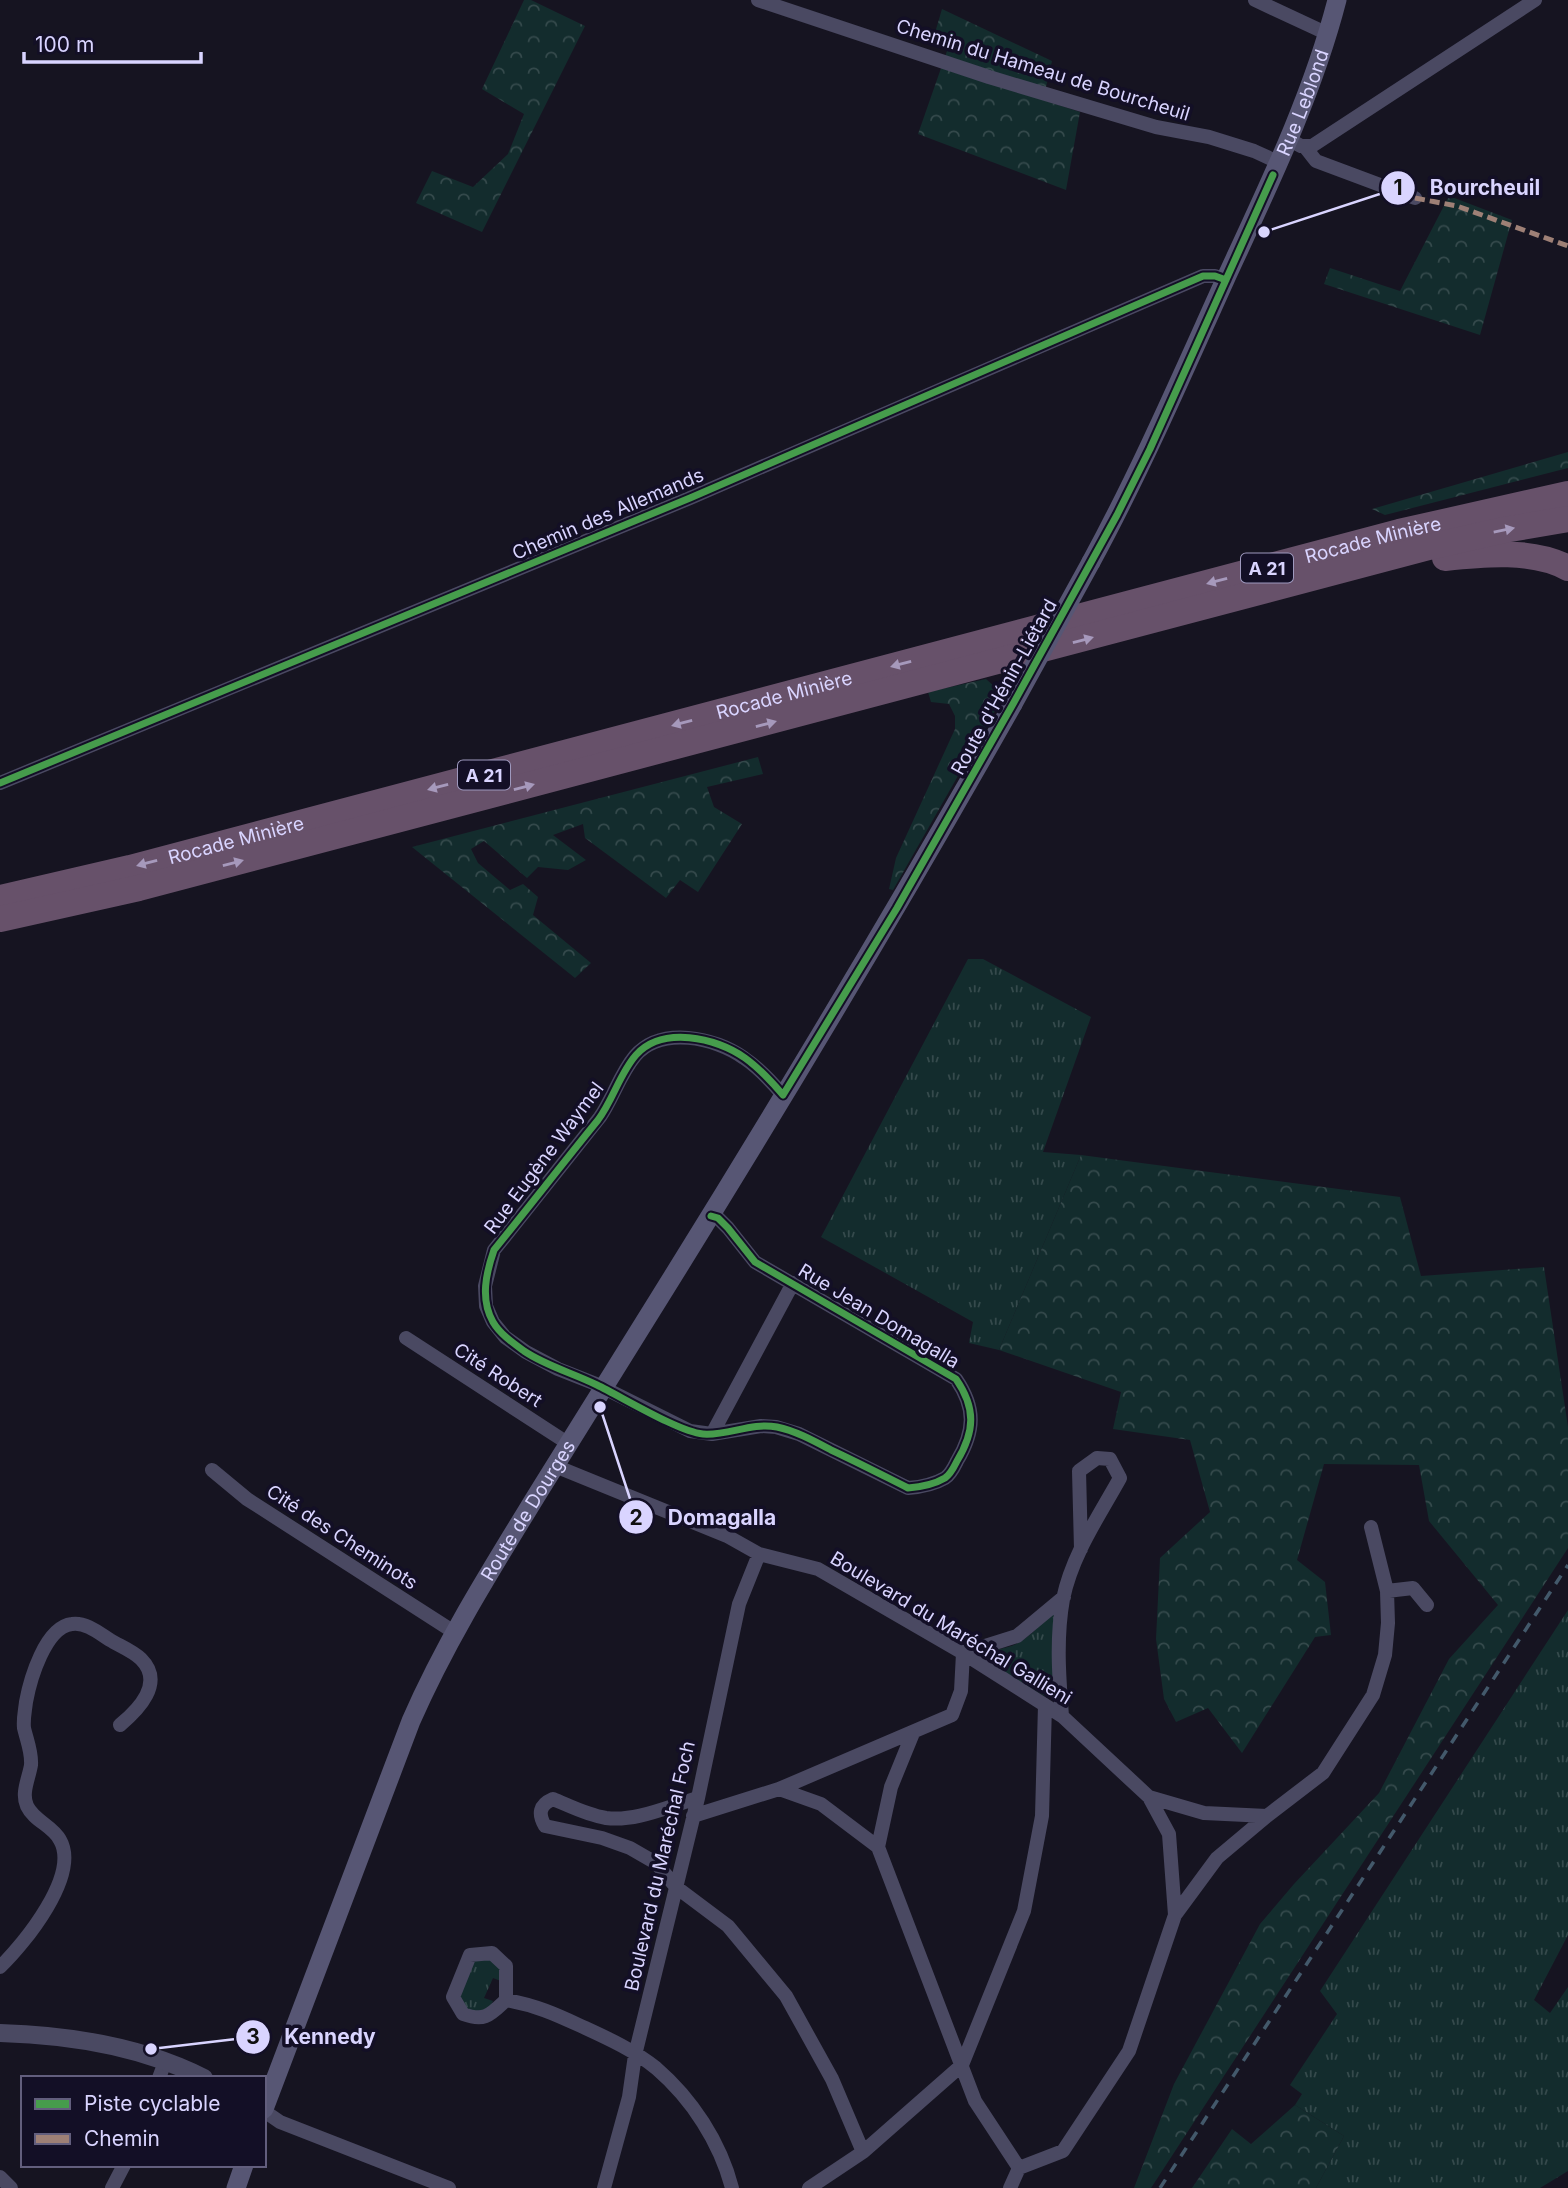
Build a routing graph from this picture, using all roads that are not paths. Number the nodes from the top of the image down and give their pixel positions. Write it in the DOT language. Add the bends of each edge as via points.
graph roads {
  1 [pos="758,0"];
  2 [pos="1255,0"];
  3 [pos="1337,0"];
  4 [pos="1535,0"];
  5 [pos="1328,34"];
  6 [pos="1296,143"];
  7 [pos="1278,162"];
  8 [pos="1415,198"];
  9 [pos="1226,280"];
  10 [pos="1568,479"];
  11 [pos="1568,494"];
  12 [pos="1568,519"];
  13 [pos="1399,533"];
  14 [pos="1568,568"];
  15 [pos="1319,576"];
  16 [pos="0,783"];
  17 [pos="139,888"];
  18 [pos="0,898"];
  19 [pos="0,919"];
  20 [pos="0,927"];
  21 [pos="783,1095"];
  22 [pos="726,1192"];
  23 [pos="711,1216"];
  24 [pos="793,1283"];
  25 [pos="406,1338"];
  26 [pos="604,1388"];
  27 [pos="712,1434"];
  28 [pos="569,1444"];
  29 [pos="555,1466"];
  30 [pos="212,1470"];
  31 [pos="1371,1527"];
  32 [pos="1081,1549"];
  33 [pos="759,1554"];
  34 [pos="1387,1591"];
  35 [pos="1064,1597"];
  36 [pos="1427,1605"];
  37 [pos="454,1632"];
  38 [pos="963,1653"];
  39 [pos="1045,1706"];
  40 [pos="1062,1716"];
  41 [pos="120,1725"];
  42 [pos="913,1733"];
  43 [pos="779,1789"];
  44 [pos="1149,1797"];
  45 [pos="698,1798"];
  46 [pos="694,1816"];
  47 [pos="1266,1816"];
  48 [pos="878,1847"];
  49 [pos="676,1887"];
  50 [pos="1175,1916"];
  51 [pos="0,1967"];
  52 [pos="506,2000"];
  53 [pos="0,2033"];
  54 [pos="635,2055"];
  55 [pos="962,2065"];
  56 [pos="162,2070"];
  57 [pos="194,2076"];
  58 [pos="266,2105"];
  59 [pos="266,2112"];
  60 [pos="863,2152"];
  61 [pos="123,2167"];
  62 [pos="243,2167"];
  63 [pos="1019,2168"];
  64 [pos="0,2177"];
  65 [pos="11,2188"];
  66 [pos="112,2188"];
  67 [pos="236,2188"];
  68 [pos="449,2188"];
  69 [pos="604,2188"];
  70 [pos="732,2188"];
  71 [pos="809,2188"];
  72 [pos="1010,2188"];
  1 -- 7 [label="street, Chemin du Hameau de Bourcheuil" via="989,77 1156,127 1209,137"];
  2 -- 5 [label="street"];
  3 -- 5 [label="main road, Rue Leblond"];
  4 -- 6 [label="street" via="1312,146"];
  5 -- 6 [label="main road, Rue Leblond"];
  6 -- 7 [label="main road, Rue Leblond"];
  6 -- 8 [label="street" via="1316,161"];
  7 -- 9 [label="main road, Rue Leblond"];
  9 -- 16 [label="street, Chemin des Allemands" via="1203,276 690,498"];
  9 -- 21 [label="main road, Route d'Hénin-Liétard, bridge" via="1150,449 1091,562 897,908"];
  10 -- 13 [label="highway" via="1457,508"];
  11 -- 13 [label="highway, Rocade Minière / A 21"];
  15 -- 12 [label="highway, Rocade Minière / A 21, one-way" via="1504,530"];
  13 -- 18 [label="highway, Rocade Minière / A 21, one-way" via="184,854"];
  14 -- 15 [label="highway" via="1539,559 1475,554 1349,578"];
  17 -- 15 [label="highway, Rocade Minière / A 21, one-way"];
  17 -- 19 [label="highway, Rocade Minière / A 21"];
  17 -- 20 [label="highway"];
  21 -- 22 [label="main road, Route d'Hénin-Liétard"];
  21 -- 26 [label="street, Rue Eugène Waymel" via="742,1056 722,1046 684,1038 651,1044 627,1067 600,1117 494,1250 485,1286 493,1322 526,1352"];
  22 -- 23 [label="main road, Route de Dourges"];
  23 -- 24 [label="street, Rue Jean Domagalla" via="728,1228 755,1262"];
  23 -- 26 [label="main road, Route de Dourges"];
  24 -- 27 [label="street"];
  24 -- 27 [label="street, Rue Jean Domagalla" via="956,1379 967,1395 972,1422 965,1447 948,1476 928,1486 908,1488 776,1427"];
  25 -- 28 [label="street, Cité Robert"];
  26 -- 27 [label="street, Rue Jean Domagalla" via="690,1432"];
  26 -- 28 [label="main road, Route de Dourges"];
  28 -- 29 [label="main road, Route de Dourges"];
  29 -- 33 [label="street, Boulevard du Maréchal Gallieni" via="727,1536"];
  29 -- 37 [label="main road, Route de Dourges"];
  30 -- 37 [label="street, Cité des Cheminots" via="247,1499"];
  31 -- 34 [label="street"];
  32 -- 32 [label="street" via="1120,1478 1110,1460 1097,1458 1079,1471"];
  32 -- 35 [label="street"];
  33 -- 38 [label="street, Boulevard du Maréchal Gallieni" via="818,1569"];
  33 -- 45 [label="street, Boulevard du Maréchal Foch" via="739,1604"];
  34 -- 36 [label="street" via="1413,1588"];
  34 -- 47 [label="street" via="1385,1655 1373,1695 1323,1773"];
  35 -- 38 [label="street" via="1017,1636"];
  35 -- 40 [label="street" via="1058,1655"];
  37 -- 58 [label="main road, Route de Dourges" via="411,1721"];
  38 -- 39 [label="street, Boulevard du Maréchal Gallieni"];
  38 -- 42 [label="street" via="961,1690 952,1715"];
  39 -- 40 [label="street, Boulevard du Maréchal Gallieni"];
  39 -- 55 [label="street" via="1042,1816 1024,1911"];
  40 -- 44 [label="street, Boulevard du Maréchal Gallieni"];
  41 -- 51 [label="street" via="139,1709 147,1694 151,1680 144,1661 87,1626 60,1628 46,1644 27,1695 24,1717 31,1755 25,1789 33,1815 60,1839 65,1866 34,1927"];
  42 -- 43 [label="street"];
  42 -- 48 [label="street" via="891,1787"];
  43 -- 46 [label="street"];
  43 -- 48 [label="street" via="821,1804"];
  44 -- 47 [label="street" via="1204,1814"];
  44 -- 50 [label="street" via="1169,1834"];
  45 -- 46 [label="street, Boulevard du Maréchal Foch"];
  45 -- 49 [label="street" via="632,1817 590,1814 553,1799 540,1809 545,1826 630,1848 656,1863"];
  46 -- 49 [label="street, Boulevard du Maréchal Foch"];
  47 -- 50 [label="street" via="1217,1858"];
  48 -- 55 [label="street"];
  49 -- 54 [label="street, Boulevard du Maréchal Foch"];
  49 -- 60 [label="street" via="728,1926 786,1996 832,2078"];
  50 -- 63 [label="street" via="1129,2051 1063,2151"];
  52 -- 52 [label="street" via="506,1966 492,1953 471,1955 453,1997 463,2014 489,2016"];
  52 -- 54 [label="street" via="537,2006 615,2041"];
  53 -- 56 [label="street" via="114,2046"];
  54 -- 69 [label="street, Boulevard du Maréchal Foch" via="629,2097"];
  54 -- 70 [label="street" via="655,2068 701,2118"];
  55 -- 60 [label="street"];
  55 -- 63 [label="street" via="975,2101"];
  56 -- 57 [label="street"];
  59 -- 68 [label="street" via="280,2122"];
  60 -- 71 [label="street"];
  61 -- 66 [label="street"];
  62 -- 67 [label="main road"];
  63 -- 72 [label="street"];
  64 -- 65 [label="street"];
}
